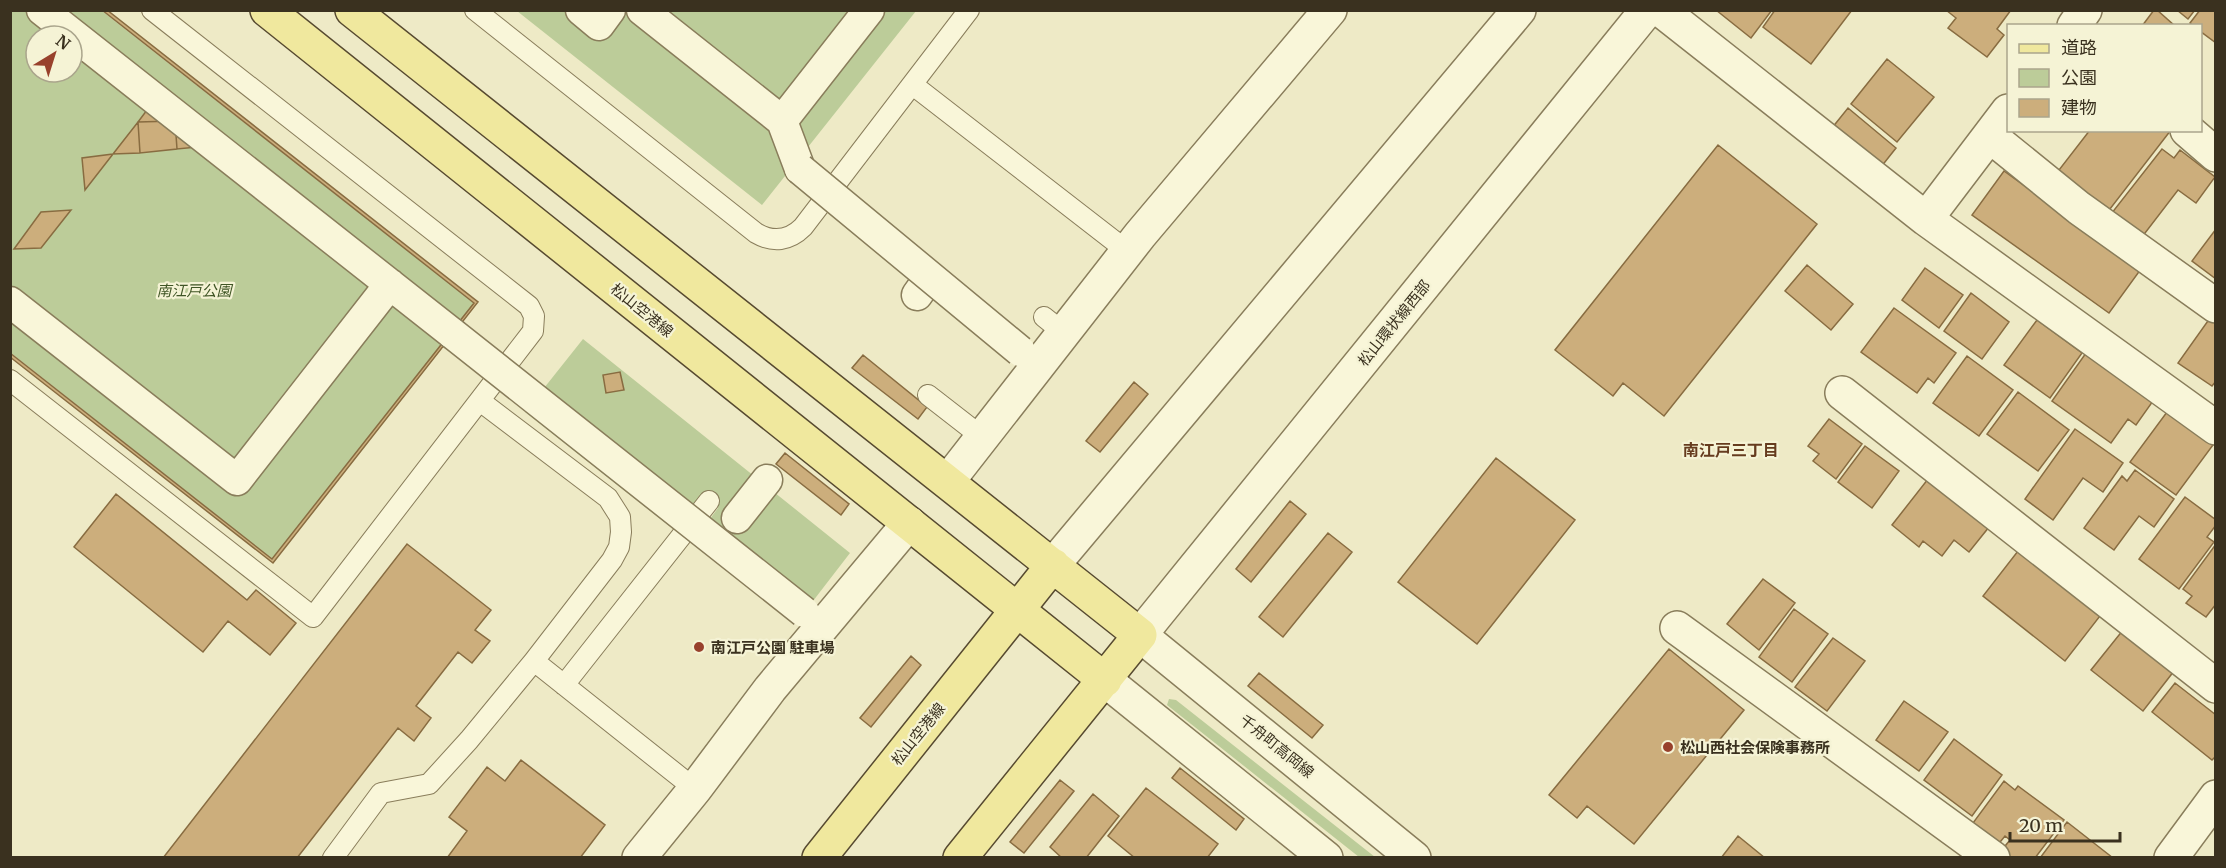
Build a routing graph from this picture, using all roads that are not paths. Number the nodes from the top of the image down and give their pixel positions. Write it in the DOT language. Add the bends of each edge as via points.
graph roads {
  1 [pos="42,10"];
  2 [pos="152,10"];
  3 [pos="267,10"];
  4 [pos="352,10"];
  5 [pos="475,10"];
  6 [pos="581,10"];
  7 [pos="610,10"];
  8 [pos="642,10"];
  9 [pos="868,10"];
  10 [pos="969,10"];
  11 [pos="1519,10"];
  12 [pos="1647,10"];
  13 [pos="1661,10"];
  14 [pos="2085,10"];
  15 [pos="1327,12"];
  16 [pos="2075,24"];
  17 [pos="914,85"];
  18 [pos="782,121"];
  19 [pos="1999,124"];
  20 [pos="2189,132"];
  21 [pos="2216,154"];
  22 [pos="1926,219"];
  23 [pos="1127,251"];
  24 [pos="390,284"];
  25 [pos="10,302"];
  26 [pos="2216,306"];
  27 [pos="1029,359"];
  28 [pos="10,380"];
  29 [pos="1842,393"];
  30 [pos="928,395"];
  31 [pos="480,401"];
  32 [pos="2216,428"];
  33 [pos="982,437"];
  34 [pos="767,480"];
  35 [pos="948,481"];
  36 [pos="709,501"];
  37 [pos="909,523"];
  38 [pos="725,534"];
  39 [pos="1053,565"];
  40 [pos="1017,610"];
  41 [pos="814,619"];
  42 [pos="1677,628"];
  43 [pos="1140,635"];
  44 [pos="534,661"];
  45 [pos="1105,680"];
  46 [pos="564,685"];
  47 [pos="2216,686"];
  48 [pos="695,789"];
  49 [pos="2216,796"];
  50 [pos="333,858"];
  51 [pos="639,858"];
  52 [pos="819,858"];
  53 [pos="960,858"];
  54 [pos="1326,858"];
  55 [pos="1414,858"];
  56 [pos="1993,858"];
  57 [pos="2171,858"];
  1 -- 24 [label="street"];
  2 -- 31 [label="lane" via="529,306 534,316 533,332"];
  3 -- 37 [label="main road, 松山空港線"];
  4 -- 35 [label="main road"];
  5 -- 17 [label="lane" via="756,233 770,240 790,237 802,227"];
  6 -- 7 [label="street" via="599,24"];
  8 -- 18 [label="street"];
  9 -- 18 [label="street"];
  10 -- 17 [label="lane"];
  11 -- 39 [label="street"];
  12 -- 43 [label="street, 松山環状線西部"];
  13 -- 22 [label="street"];
  14 -- 16 [label="street"];
  15 -- 23 [label="street"];
  17 -- 23 [label="lane"];
  18 -- 27 [label="street, bridge" via="800,169 923,286"];
  19 -- 22 [label="street"];
  19 -- 26 [label="street" via="2079,208"];
  20 -- 21 [label="street"];
  22 -- 32 [label="street"];
  23 -- 27 [label="street" via="1054,325"];
  24 -- 25 [label="street" via="237,480"];
  24 -- 38 [label="street, bridge"];
  27 -- 33 [label="street"];
  28 -- 31 [label="lane" via="313,616"];
  29 -- 47 [label="street"];
  30 -- 33 [label="lane"];
  31 -- 44 [label="lane" via="608,498 620,517 621,539 612,560"];
  33 -- 35 [label="street"];
  34 -- 38 [label="street"];
  35 -- 39 [label="main road"];
  36 -- 46 [label="lane"];
  37 -- 40 [label="main road, 松山空港線"];
  37 -- 41 [label="street"];
  38 -- 41 [label="street, bridge"];
  39 -- 40 [label="main road, 松山空港線"];
  39 -- 43 [label="main road"];
  40 -- 45 [label="main road, 松山空港線"];
  40 -- 52 [label="main road, 松山空港線"];
  41 -- 48 [label="street" via="770,690"];
  42 -- 56 [label="street"];
  43 -- 45 [label="main road"];
  43 -- 55 [label="street, 千舟町高岡線"];
  44 -- 46 [label="lane"];
  44 -- 50 [label="lane" via="429,784 381,793"];
  45 -- 53 [label="main road"];
  45 -- 54 [label="street"];
  46 -- 48 [label="lane"];
  48 -- 51 [label="street"];
  49 -- 57 [label="street"];
}
